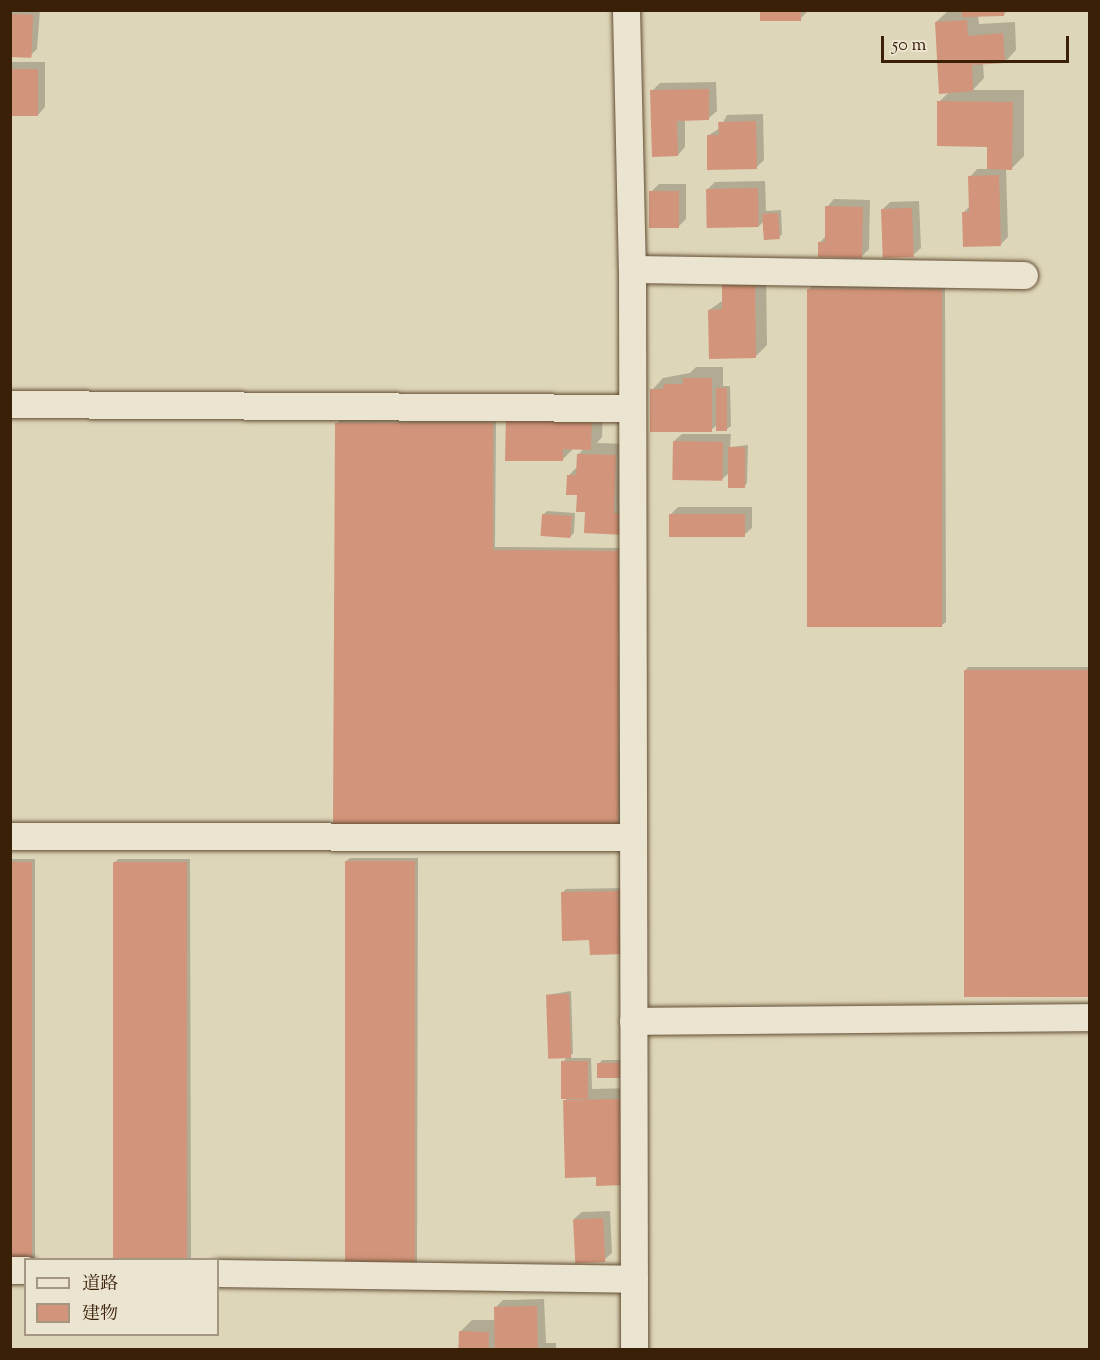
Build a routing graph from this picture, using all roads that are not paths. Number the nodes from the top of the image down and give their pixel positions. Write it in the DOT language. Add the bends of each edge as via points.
graph roads {
  1 [pos="626,10"];
  2 [pos="632,269"];
  3 [pos="1024,275"];
  4 [pos="10,404"];
  5 [pos="633,408"];
  6 [pos="10,836"];
  7 [pos="633,837"];
  8 [pos="1089,1017"];
  9 [pos="633,1021"];
  10 [pos="219,1273"];
  11 [pos="634,1279"];
  12 [pos="634,1350"];
  1 -- 2 [label="street"];
  2 -- 3 [label="street"];
  2 -- 5 [label="street"];
  4 -- 5 [label="street"];
  5 -- 7 [label="street"];
  6 -- 7 [label="street"];
  7 -- 9 [label="street"];
  8 -- 9 [label="street"];
  9 -- 11 [label="street"];
  10 -- 11 [label="street"];
  11 -- 12 [label="street"];
}
